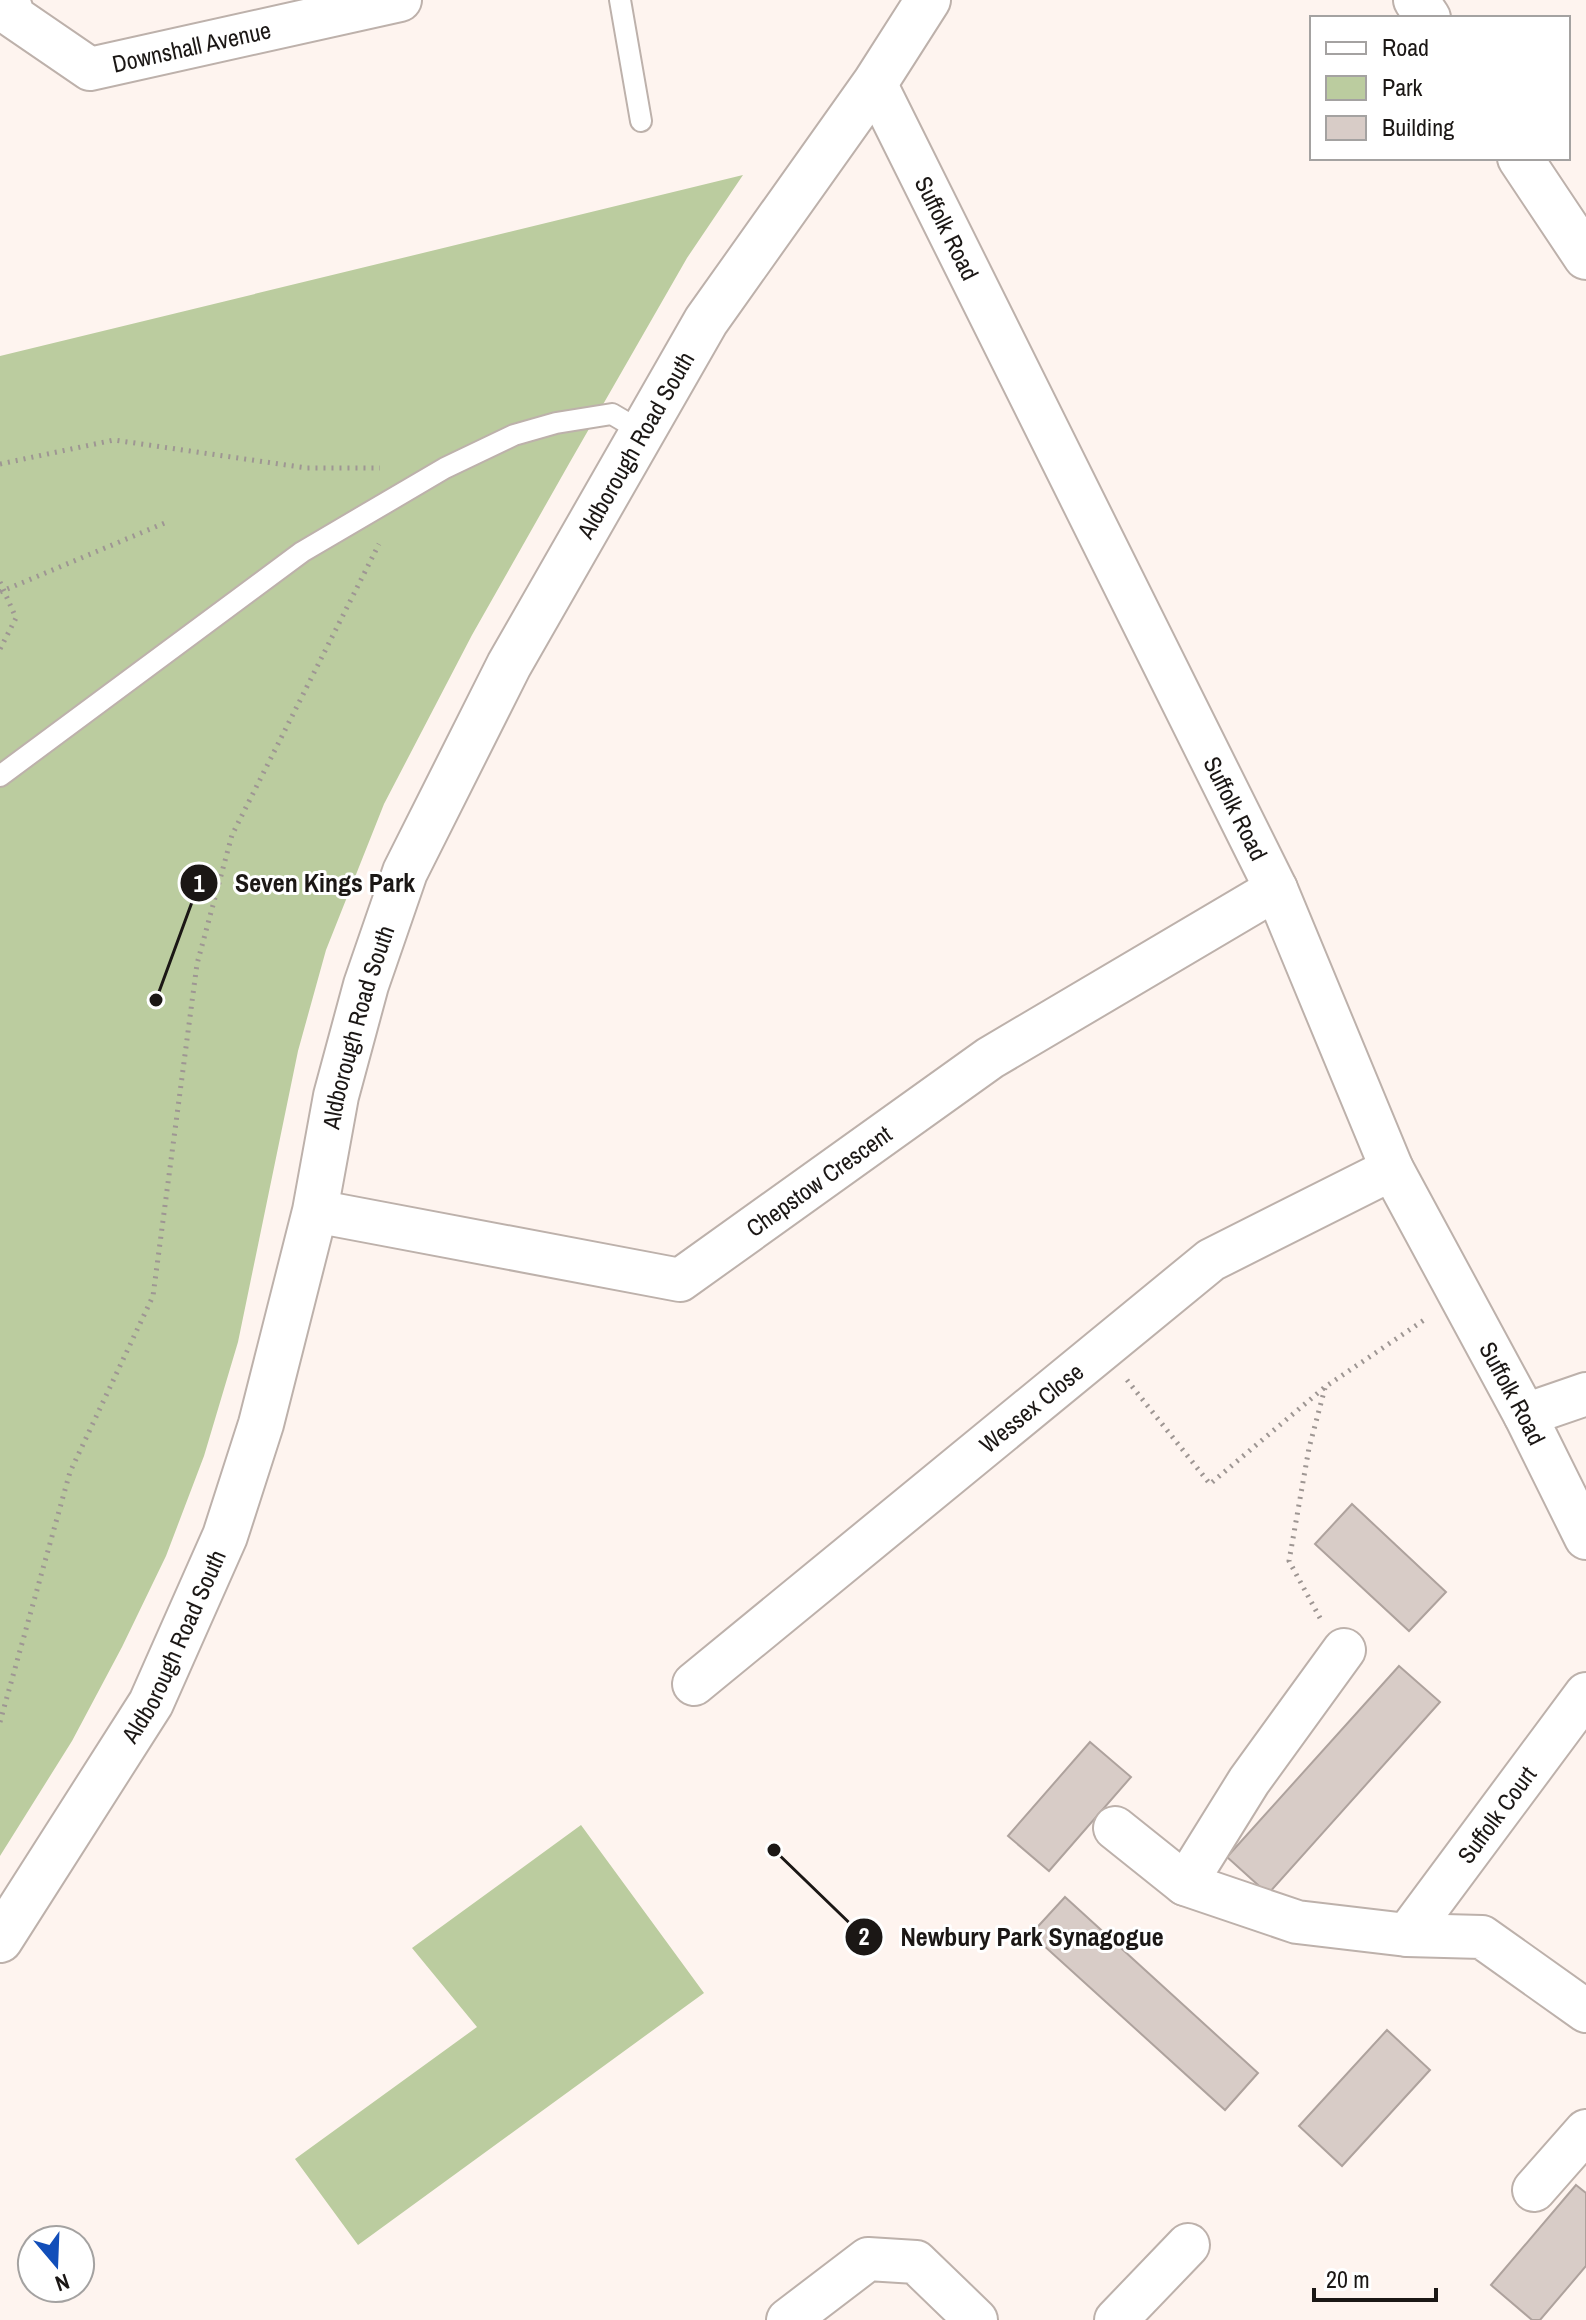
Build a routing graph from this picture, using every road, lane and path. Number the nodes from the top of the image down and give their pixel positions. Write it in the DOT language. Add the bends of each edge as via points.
graph roads {
  1 [pos="8,0"];
  2 [pos="400,0"];
  3 [pos="620,0"];
  4 [pos="928,0"];
  5 [pos="875,83"];
  6 [pos="641,121"];
  7 [pos="1521,160"];
  8 [pos="1586,257"];
  9 [pos="641,431"];
  10 [pos="0,464"];
  11 [pos="445,468"];
  12 [pos="167,522"];
  13 [pos="382,540"];
  14 [pos="0,582"];
  15 [pos="2,592"];
  16 [pos="0,649"];
  17 [pos="0,776"];
  18 [pos="1276,889"];
  19 [pos="1392,1169"];
  20 [pos="315,1211"];
  21 [pos="1460,1295"];
  22 [pos="1101,1349"];
  23 [pos="1325,1387"];
  24 [pos="1586,1394"];
  25 [pos="1525,1415"];
  26 [pos="1586,1538"];
  27 [pos="1342,1652"];
  28 [pos="694,1684"];
  29 [pos="1586,1694"];
  30 [pos="0,1722"];
  31 [pos="1115,1828"];
  32 [pos="1185,1884"];
  33 [pos="1407,1935"];
  34 [pos="0,1940"];
  35 [pos="1586,2011"];
  36 [pos="1586,2131"];
  37 [pos="1534,2190"];
  38 [pos="1188,2245"];
  39 [pos="788,2320"];
  40 [pos="976,2320"];
  41 [pos="1116,2320"];
  1 -- 2 [label="street, Downshall Avenue" via="14,17 90,69"];
  3 -- 6 [label="lane"];
  4 -- 5 [label="street, Aldborough Road South"];
  5 -- 9 [label="street, Aldborough Road South" via="706,321"];
  5 -- 18 [label="street, Suffolk Road"];
  7 -- 8 [label="street"];
  9 -- 11 [label="lane" via="612,414 556,423 514,435"];
  9 -- 20 [label="street, Aldborough Road South" via="509,665 405,872 366,985 336,1096"];
  10 -- 11 [label="path" via="114,440 307,468"];
  11 -- 17 [label="lane" via="302,552"];
  12 -- 15 [label="path"];
  13 -- 30 [label="path" via="232,835 197,964 153,1296 70,1472"];
  14 -- 15 [label="path"];
  15 -- 16 [label="path" via="16,618"];
  18 -- 19 [label="street, Suffolk Road"];
  18 -- 20 [label="street, Chepstow Crescent" via="990,1058 680,1280"];
  19 -- 21 [label="street, Suffolk Road"];
  19 -- 22 [label="street, Wessex Close" via="1211,1260"];
  20 -- 34 [label="street, Aldborough Road South" via="261,1424 225,1536 151,1703"];
  21 -- 23 [label="path"];
  21 -- 25 [label="street, Suffolk Road"];
  22 -- 23 [label="path" via="1210,1484"];
  22 -- 28 [label="street, Wessex Close"];
  23 -- 27 [label="path" via="1289,1561"];
  24 -- 25 [label="street"];
  25 -- 26 [label="street, Suffolk Road"];
  27 -- 32 [label="street" via="1249,1781"];
  29 -- 33 [label="street, Suffolk Court"];
  31 -- 32 [label="street"];
  32 -- 33 [label="street" via="1297,1922"];
  33 -- 35 [label="street" via="1482,1937"];
  36 -- 37 [label="street"];
  38 -- 41 [label="street"];
  39 -- 40 [label="street" via="868,2259 916,2262"];
}
